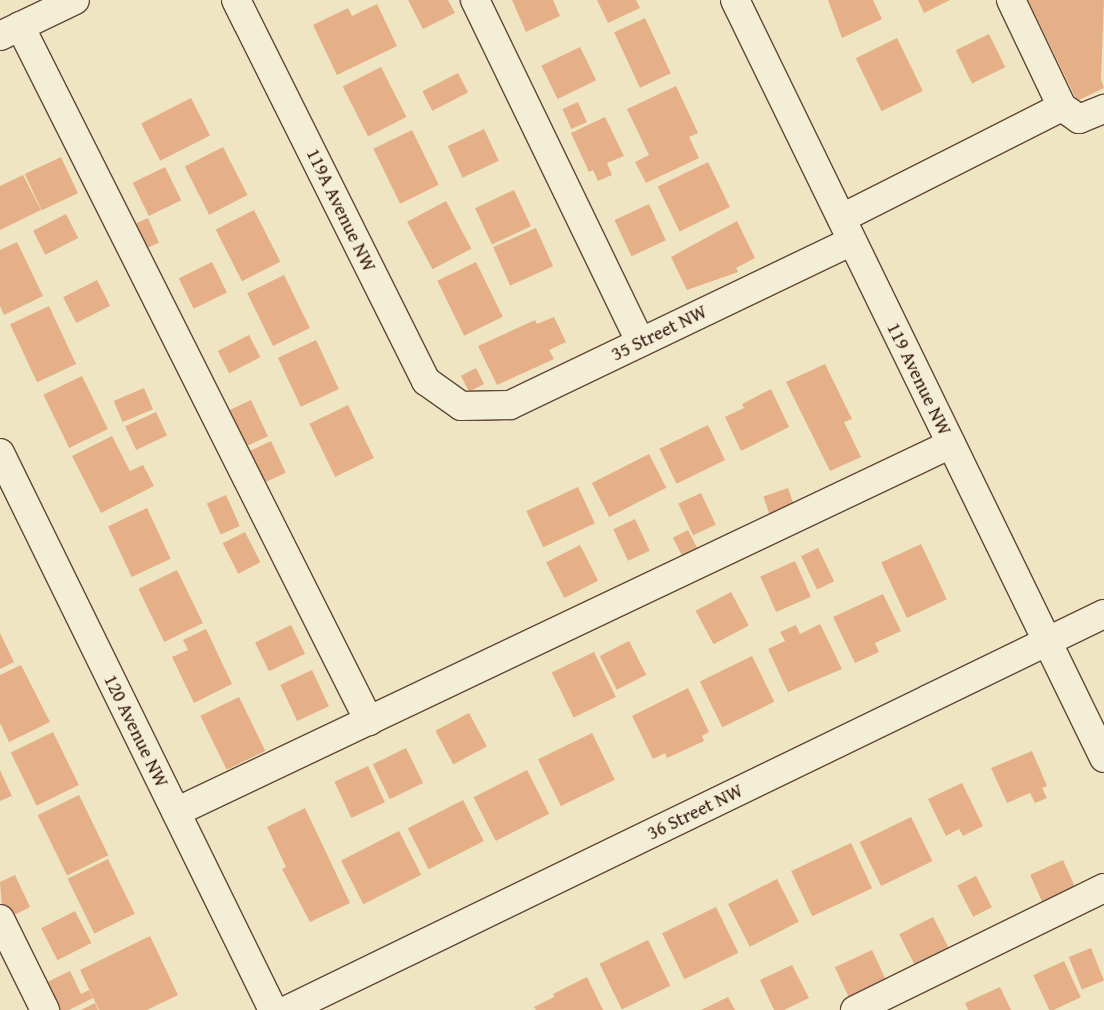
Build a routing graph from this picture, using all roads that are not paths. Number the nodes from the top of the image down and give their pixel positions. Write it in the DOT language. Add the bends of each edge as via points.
graph roads {
  1 [pos="75,0"];
  2 [pos="236,0"];
  3 [pos="475,0"];
  4 [pos="735,0"];
  5 [pos="1011,0"];
  6 [pos="10,31"];
  7 [pos="1062,107"];
  8 [pos="1104,109"];
  9 [pos="847,229"];
  10 [pos="640,342"];
  11 [pos="461,406"];
  12 [pos="951,444"];
  13 [pos="0,453"];
  14 [pos="1104,614"];
  15 [pos="1047,641"];
  16 [pos="368,721"];
  17 [pos="1104,758"];
  18 [pos="176,812"];
  19 [pos="1104,888"];
  20 [pos="0,919"];
  21 [pos="45,1010"];
  22 [pos="273,1010"];
  23 [pos="287,1010"];
  24 [pos="854,1010"];
  1 -- 6 [label="street"];
  2 -- 11 [label="street, 119A Avenue NW" via="426,380"];
  3 -- 10 [label="street"];
  4 -- 9 [label="street, 119 Avenue NW"];
  5 -- 7 [label="street"];
  6 -- 16 [label="street"];
  7 -- 8 [label="street" via="1079,119"];
  7 -- 9 [label="street, 35 Street NW"];
  9 -- 10 [label="street, 35 Street NW"];
  9 -- 12 [label="street, 119 Avenue NW"];
  10 -- 11 [label="street, 35 Street NW" via="510,405"];
  12 -- 15 [label="street, 119 Avenue NW"];
  12 -- 16 [label="street"];
  13 -- 18 [label="street, 120 Avenue NW"];
  14 -- 15 [label="street, 36 Street NW"];
  15 -- 17 [label="street, 119 Avenue NW"];
  15 -- 23 [label="street, 36 Street NW"];
  16 -- 18 [label="street"];
  18 -- 22 [label="street, 120 Avenue NW"];
  19 -- 24 [label="street"];
  20 -- 21 [label="street"];
}
